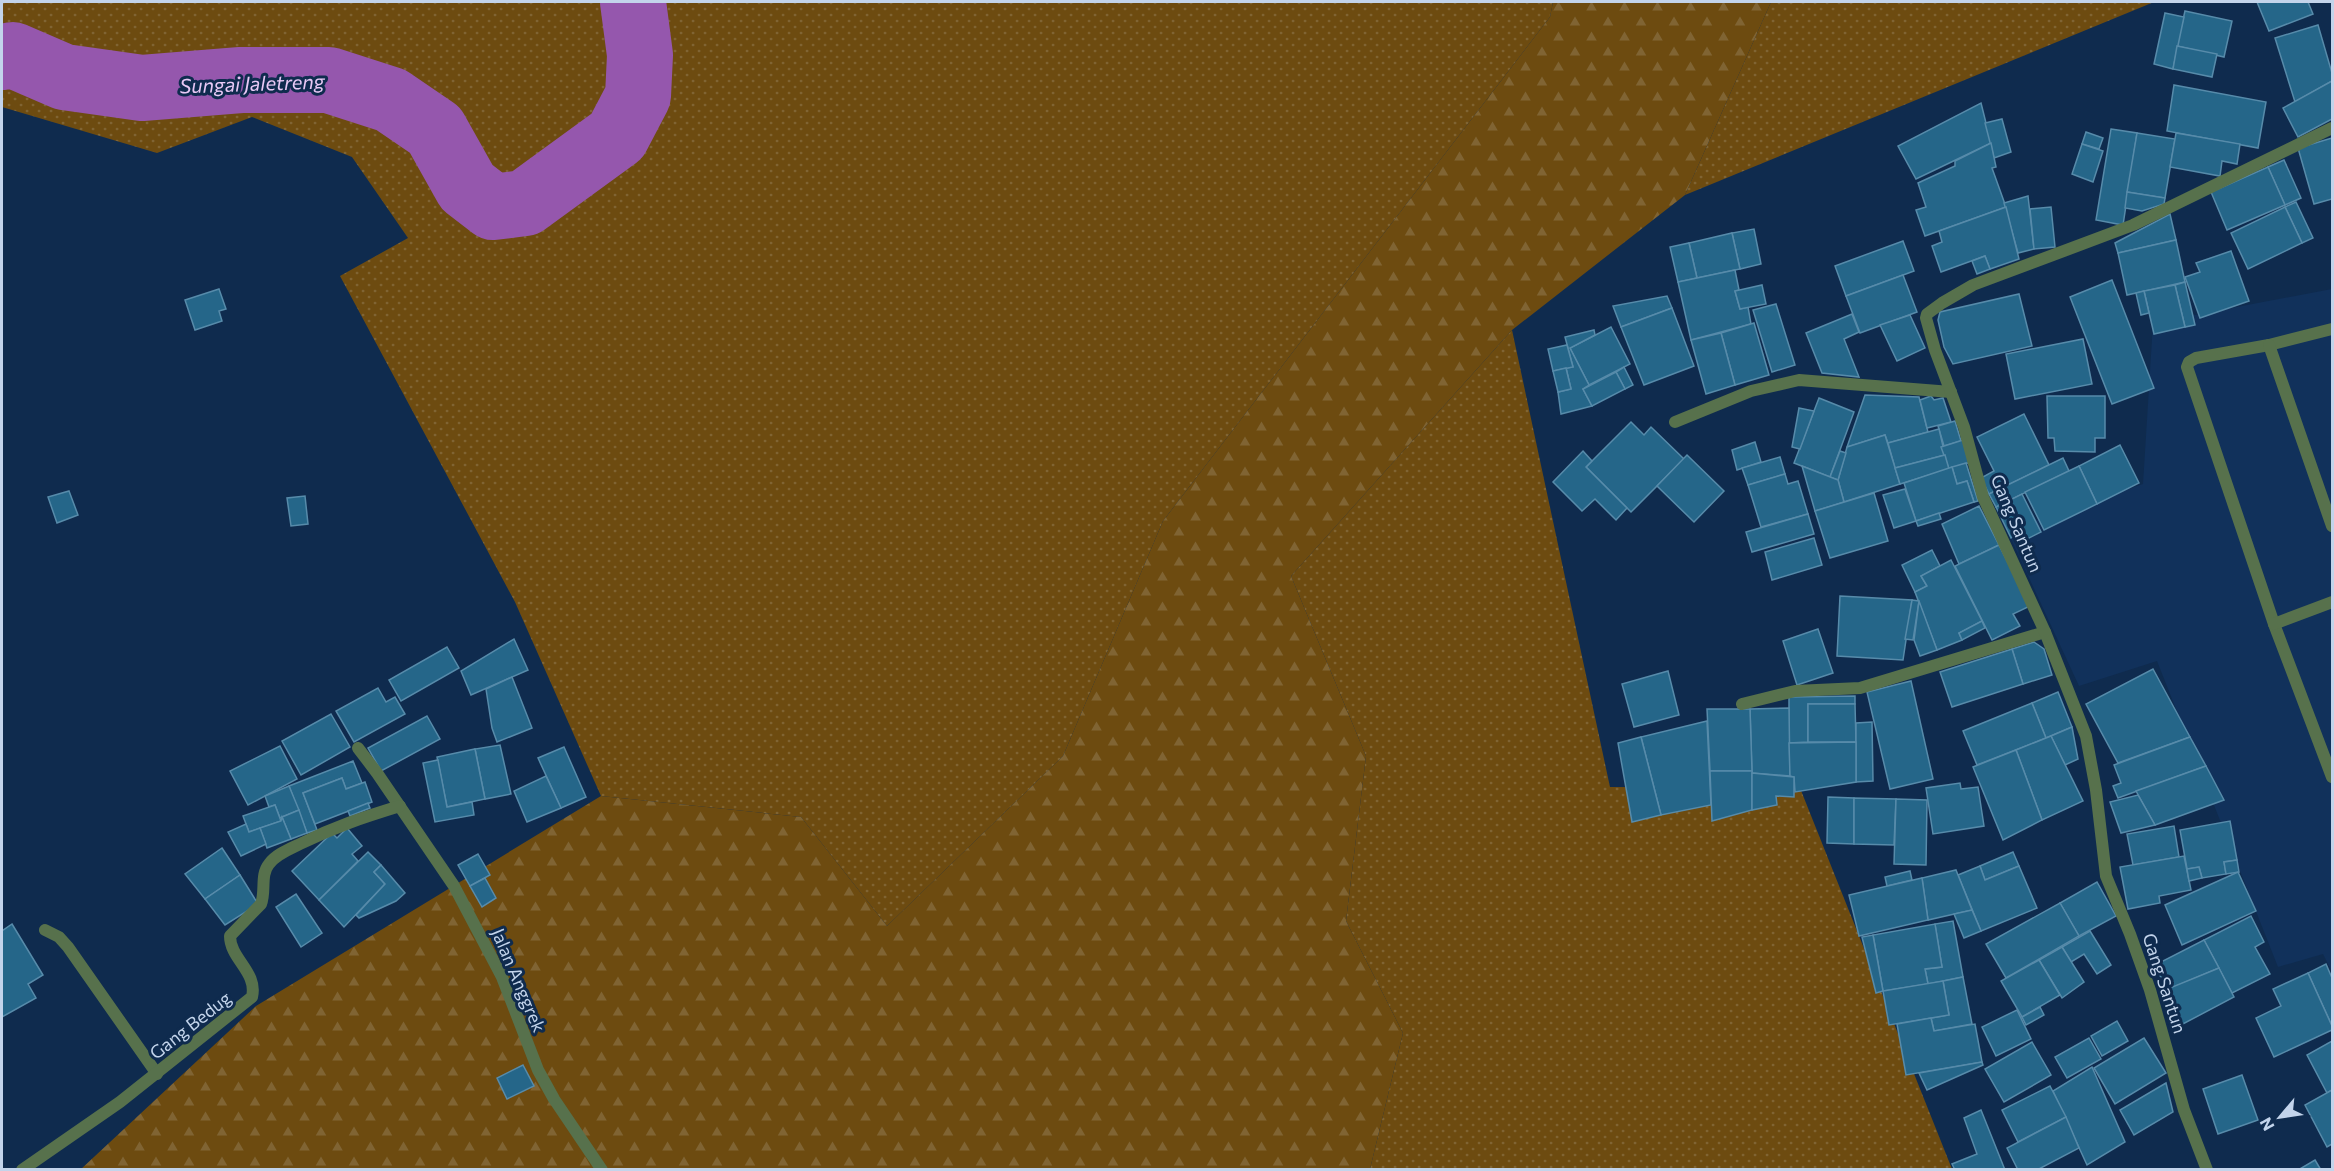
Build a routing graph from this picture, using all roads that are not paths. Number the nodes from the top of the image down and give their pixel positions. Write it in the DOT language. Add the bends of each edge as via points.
graph roads {
  1 [pos="2332,128"];
  2 [pos="2332,329"];
  3 [pos="2270,345"];
  4 [pos="1951,392"];
  5 [pos="1675,422"];
  6 [pos="2332,526"];
  7 [pos="2332,602"];
  8 [pos="2274,624"];
  9 [pos="2045,632"];
  10 [pos="1742,704"];
  11 [pos="358,748"];
  12 [pos="2332,777"];
  13 [pos="400,806"];
  14 [pos="45,930"];
  15 [pos="157,1074"];
  16 [pos="22,1170"];
  17 [pos="602,1170"];
  18 [pos="2207,1170"];
  1 -- 4 [label="street, Gang Santun" via="2133,225 1973,285 1942,303 1928,314 1927,324"];
  2 -- 3 [label="street"];
  3 -- 6 [label="street"];
  3 -- 8 [label="street" via="2196,358 2187,366"];
  4 -- 5 [label="street" via="1799,380 1751,391"];
  4 -- 9 [label="street, Gang Santun" via="1983,497"];
  7 -- 8 [label="street"];
  8 -- 12 [label="street"];
  9 -- 10 [label="street" via="1860,688 1795,692"];
  9 -- 18 [label="street, Gang Santun" via="2088,743 2106,876 2150,990 2184,1110"];
  11 -- 13 [label="street, Jalan Anggrek"];
  13 -- 15 [label="street, Gang Bedug" via="336,826 270,862 264,873 261,904 230,936 233,950 252,979 252,996"];
  13 -- 17 [label="street, Jalan Anggrek" via="472,917 502,977 538,1070"];
  14 -- 15 [label="street" via="68,947"];
  15 -- 16 [label="street, Gang Bedug"];
}
